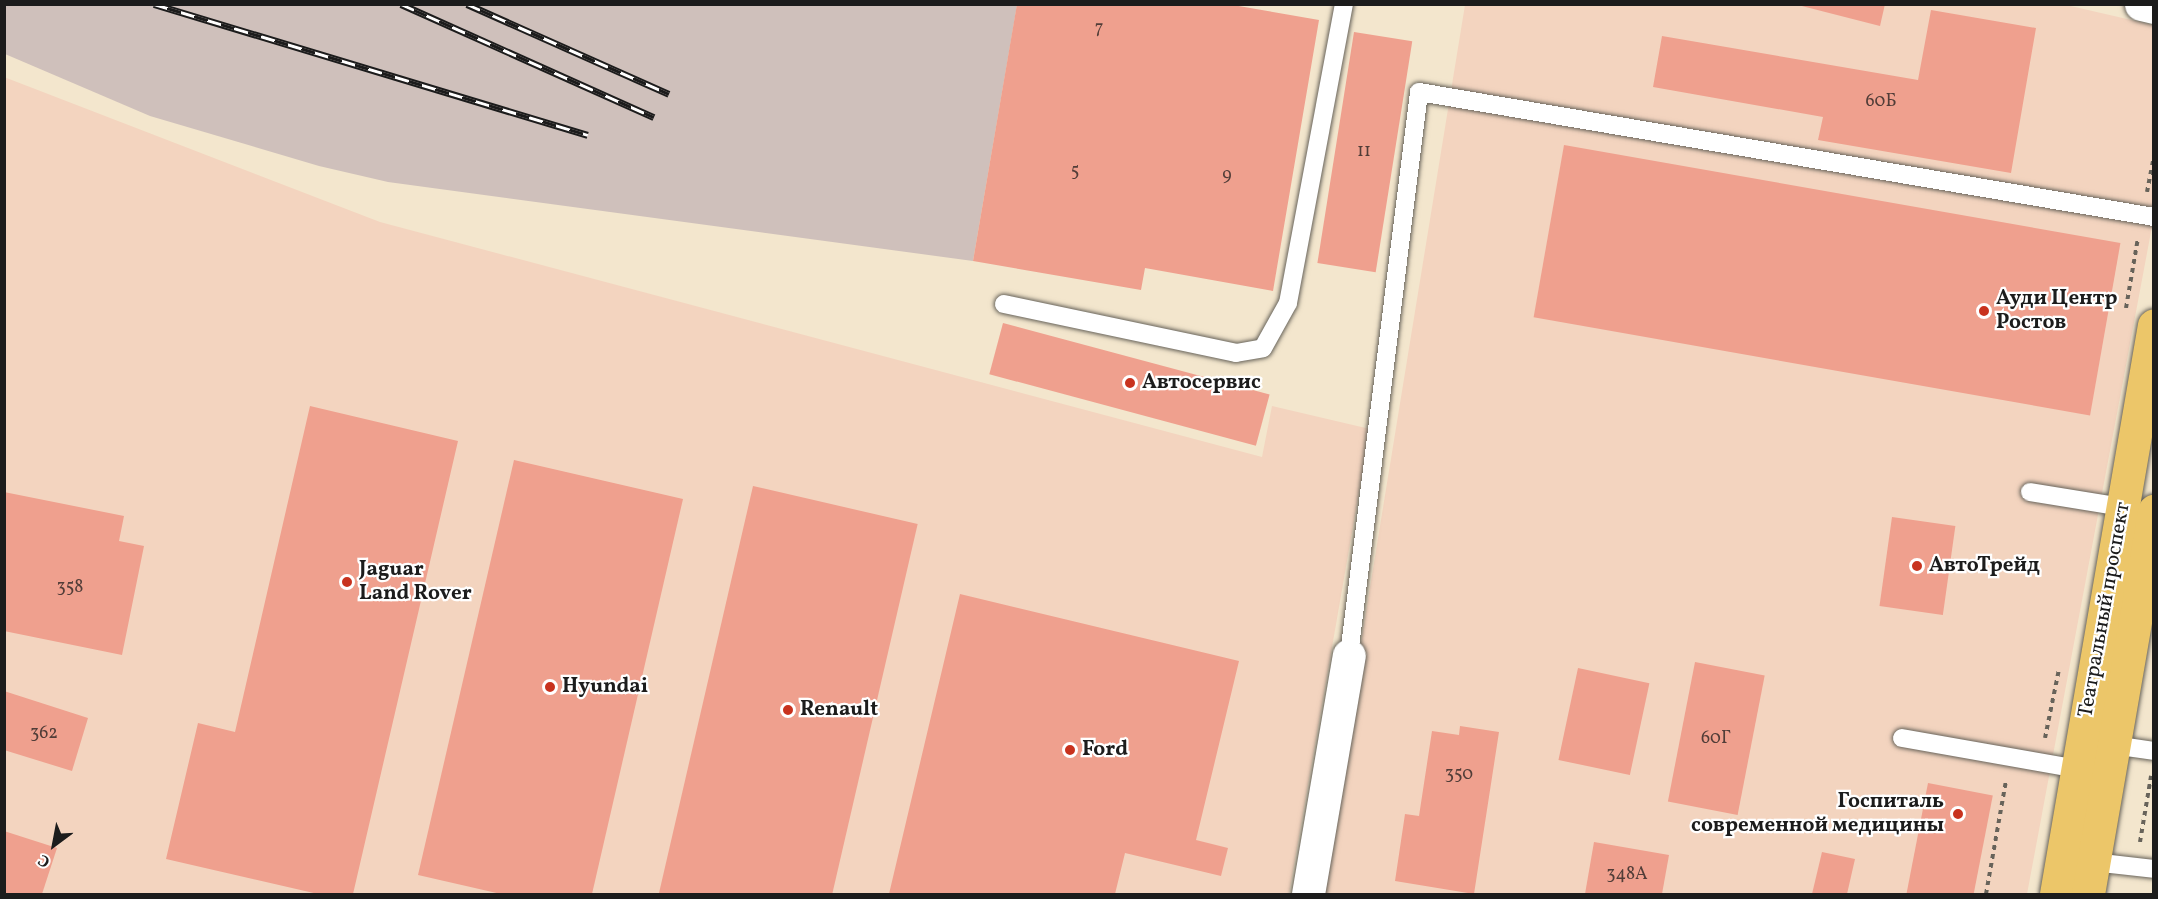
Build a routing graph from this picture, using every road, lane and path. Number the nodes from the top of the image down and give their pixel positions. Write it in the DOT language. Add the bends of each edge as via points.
graph roads {
  1 [pos="1344,4"];
  2 [pos="2141,4"];
  3 [pos="2154,8"];
  4 [pos="2154,217"];
  5 [pos="1004,304"];
  6 [pos="2154,325"];
  7 [pos="2030,492"];
  8 [pos="2138,509"];
  9 [pos="1349,655"];
  10 [pos="1902,738"];
  11 [pos="2113,745"];
  12 [pos="2154,751"];
  13 [pos="2010,757"];
  14 [pos="2077,769"];
  15 [pos="2152,771"];
  16 [pos="2093,862"];
  17 [pos="2145,868"];
  18 [pos="1308,894"];
  19 [pos="1986,894"];
  20 [pos="2056,894"];
  21 [pos="2088,894"];
  1 -- 5 [label="lane" via="1287,303 1263,348 1236,353"];
  2 -- 3 [label="street"];
  4 -- 9 [label="lane" via="1419,92"];
  6 -- 8 [label="main road, Театральный проспект"];
  7 -- 8 [label="lane"];
  8 -- 11 [label="main road, Театральный проспект"];
  8 -- 14 [label="main road, Театральный проспект"];
  9 -- 18 [label="street"];
  10 -- 13 [label="lane"];
  11 -- 12 [label="lane"];
  11 -- 16 [label="main road, Театральный проспект"];
  13 -- 14 [label="lane"];
  13 -- 19 [label="path"];
  14 -- 20 [label="main road, Театральный проспект"];
  15 -- 17 [label="path"];
  16 -- 17 [label="lane"];
  16 -- 21 [label="main road, Театральный проспект"];
}
